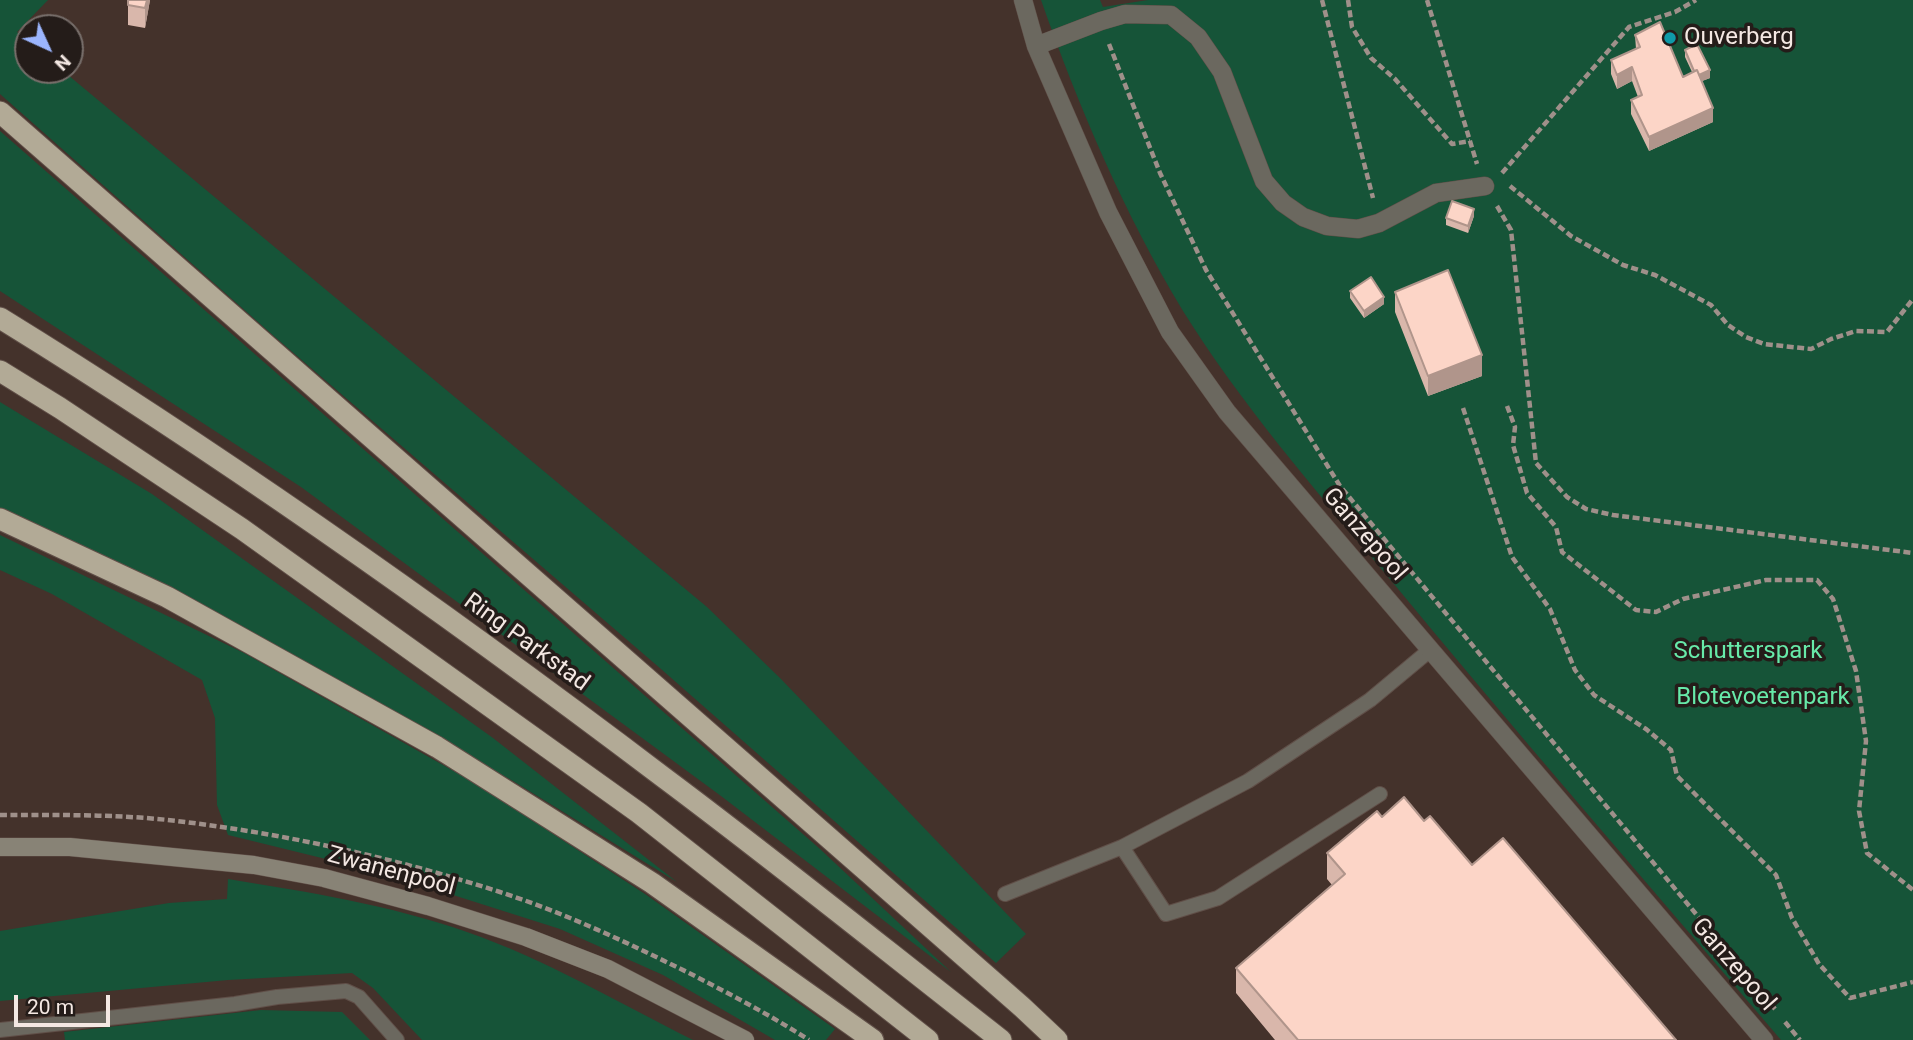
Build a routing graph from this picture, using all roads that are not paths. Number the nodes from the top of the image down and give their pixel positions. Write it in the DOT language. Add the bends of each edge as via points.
graph roads {
  1 [pos="1024,0"];
  2 [pos="1144,8"];
  3 [pos="1036,46"];
  4 [pos="0,112"];
  5 [pos="1491,181"];
  6 [pos="0,318"];
  7 [pos="0,371"];
  8 [pos="0,519"];
  9 [pos="1430,650"];
  10 [pos="1380,794"];
  11 [pos="0,847"];
  12 [pos="1122,847"];
  13 [pos="1004,894"];
  14 [pos="0,1030"];
  15 [pos="397,1040"];
  16 [pos="745,1040"];
  17 [pos="873,1040"];
  18 [pos="928,1040"];
  19 [pos="1001,1040"];
  20 [pos="1057,1040"];
  21 [pos="1764,1040"];
  1 -- 3 [label="street, Ganzepool"];
  2 -- 3 [label="street"];
  2 -- 5 [label="street" via="1171,15 1198,37 1222,72 1265,181 1283,203 1303,217 1327,226 1358,229 1436,193"];
  3 -- 9 [label="street, Ganzepool" via="1108,212 1170,332 1227,412"];
  4 -- 20 [label="highway"];
  6 -- 19 [label="highway, Ring Parkstad" via="88,372 387,574 664,777"];
  7 -- 18 [label="highway" via="242,529 639,813"];
  8 -- 17 [label="highway" via="167,597 437,747 652,883"];
  9 -- 12 [label="lane" via="1370,700 1248,781"];
  9 -- 21 [label="street, Ganzepool"];
  10 -- 12 [label="lane" via="1218,898 1166,914"];
  11 -- 16 [label="street, Zwanenpool" via="83,848 324,878 538,941 608,969"];
  12 -- 13 [label="lane"];
  14 -- 15 [label="lane" via="346,991 359,997"];
}
